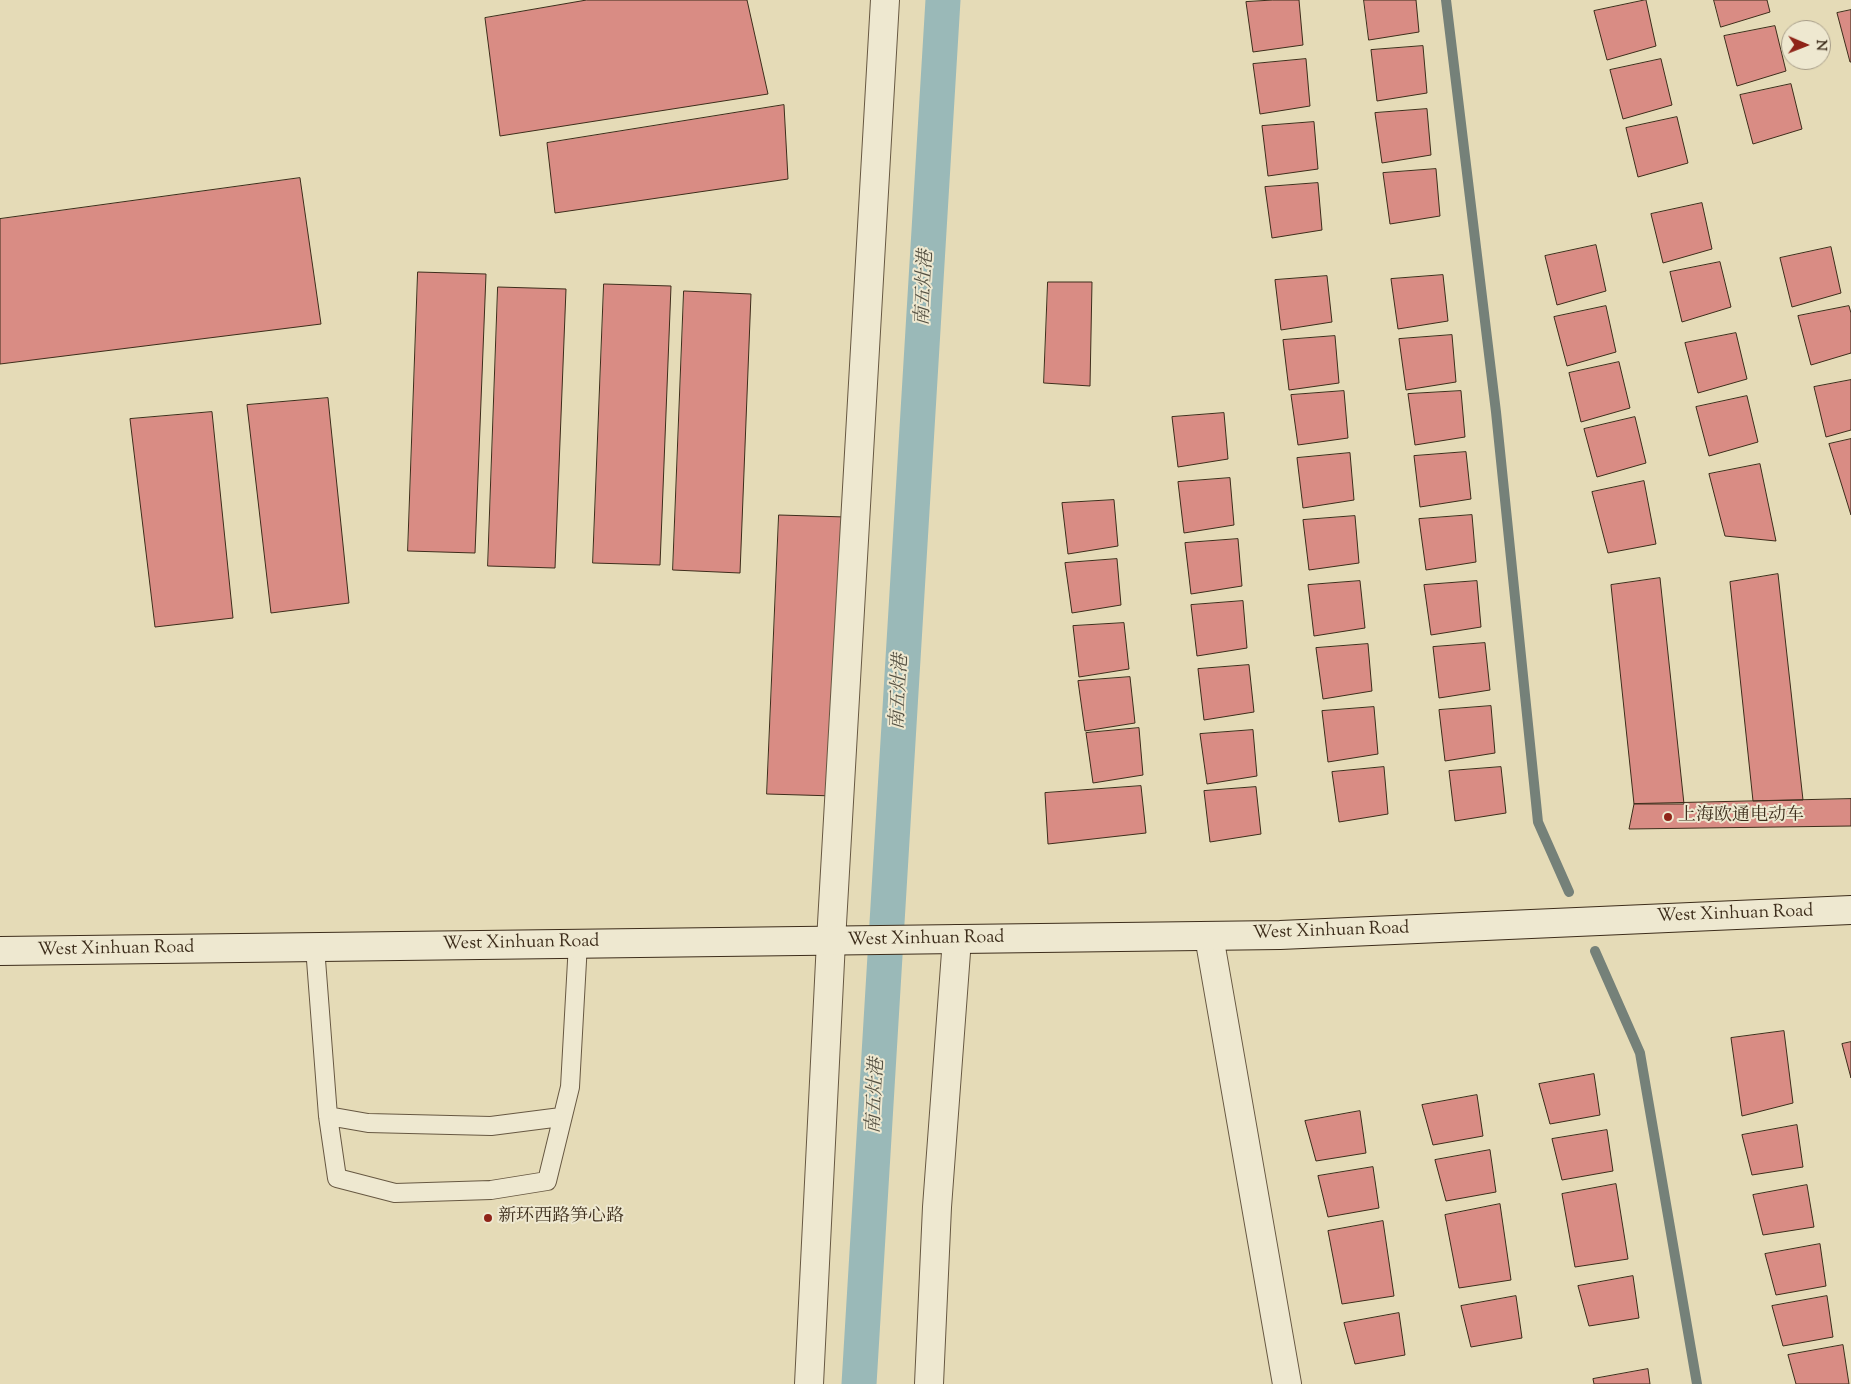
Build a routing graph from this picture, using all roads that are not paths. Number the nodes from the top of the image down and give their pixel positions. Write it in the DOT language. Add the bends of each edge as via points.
graph roads {
  1 [pos="885,0"];
  2 [pos="1851,910"];
  3 [pos="1209,936"];
  4 [pos="957,939"];
  5 [pos="840,941"];
  6 [pos="578,943"];
  7 [pos="315,947"];
  8 [pos="0,951"];
  9 [pos="328,1116"];
  10 [pos="561,1117"];
  11 [pos="809,1384"];
  12 [pos="929,1384"];
  13 [pos="1287,1384"];
  1 -- 5 [label="street"];
  2 -- 3 [label="street, West Xinhuan Road"];
  3 -- 4 [label="street, West Xinhuan Road"];
  3 -- 13 [label="street"];
  4 -- 5 [label="street, West Xinhuan Road"];
  4 -- 12 [label="street" via="937,1207"];
  5 -- 6 [label="street, West Xinhuan Road"];
  5 -- 11 [label="street"];
  6 -- 7 [label="street, West Xinhuan Road"];
  6 -- 10 [label="lane" via="570,1087"];
  7 -- 8 [label="street, West Xinhuan Road"];
  7 -- 9 [label="lane"];
  9 -- 10 [label="lane" via="368,1122 491,1126"];
  9 -- 10 [label="lane" via="337,1178 395,1193 491,1190 547,1180"];
}
